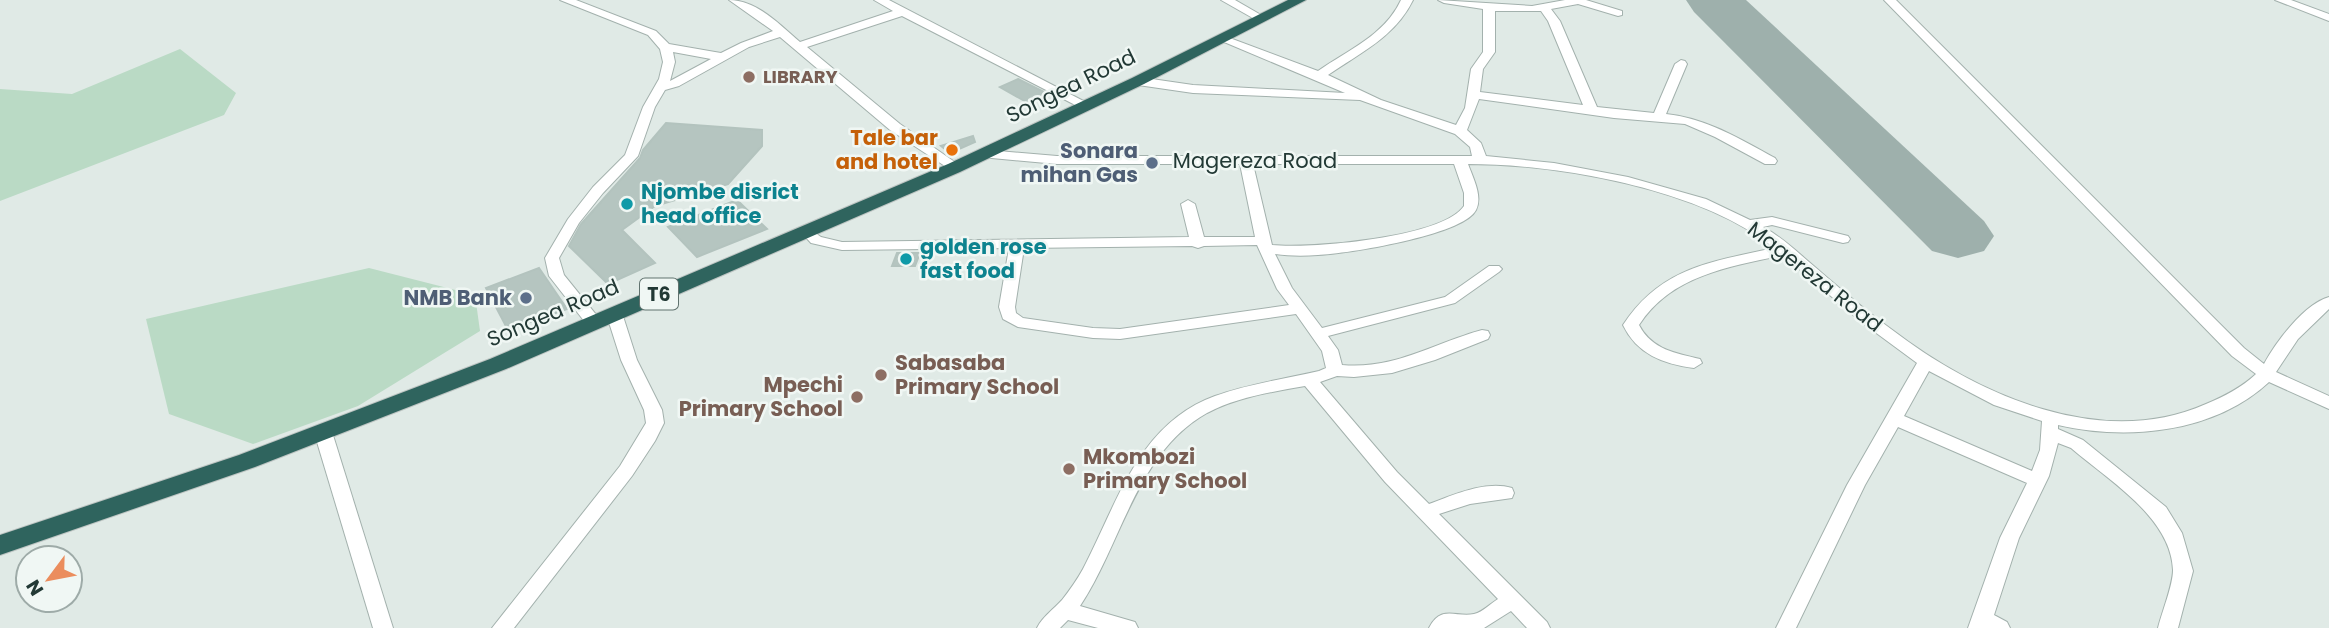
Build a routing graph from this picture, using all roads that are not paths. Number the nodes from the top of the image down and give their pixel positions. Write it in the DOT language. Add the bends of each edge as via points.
graph roads {
  1 [pos="566,0"];
  2 [pos="880,0"];
  3 [pos="1227,0"];
  4 [pos="1299,0"];
  5 [pos="1407,0"];
  6 [pos="1444,0"];
  7 [pos="1571,0"];
  8 [pos="1890,0"];
  9 [pos="2281,0"];
  10 [pos="744,2"];
  11 [pos="1556,2"];
  12 [pos="1489,7"];
  13 [pos="1545,8"];
  14 [pos="902,12"];
  15 [pos="1618,13"];
  16 [pos="2329,18"];
  17 [pos="1262,19"];
  18 [pos="782,32"];
  19 [pos="1223,39"];
  20 [pos="799,46"];
  21 [pos="666,48"];
  22 [pos="722,57"];
  23 [pos="1681,64"];
  24 [pos="1319,76"];
  25 [pos="1139,81"];
  26 [pos="660,88"];
  27 [pos="1474,95"];
  28 [pos="1363,97"];
  29 [pos="1087,106"];
  30 [pos="1591,109"];
  31 [pos="1660,116"];
  32 [pos="1460,131"];
  33 [pos="986,154"];
  34 [pos="1460,160"];
  35 [pos="1480,160"];
  36 [pos="1770,161"];
  37 [pos="1246,162"];
  38 [pos="954,168"];
  39 [pos="1188,204"];
  40 [pos="1749,224"];
  41 [pos="808,232"];
  42 [pos="1843,239"];
  43 [pos="1017,244"];
  44 [pos="1198,244"];
  45 [pos="1264,245"];
  46 [pos="1786,250"];
  47 [pos="1494,269"];
  48 [pos="2329,302"];
  49 [pos="1298,309"];
  50 [pos="614,313"];
  51 [pos="594,322"];
  52 [pos="1318,334"];
  53 [pos="1482,335"];
  54 [pos="1927,362"];
  55 [pos="1694,363"];
  56 [pos="1335,370"];
  57 [pos="2267,374"];
  58 [pos="1310,380"];
  59 [pos="2329,403"];
  60 [pos="1894,418"];
  61 [pos="2049,425"];
  62 [pos="323,432"];
  63 [pos="2036,480"];
  64 [pos="1505,493"];
  65 [pos="1425,512"];
  66 [pos="0,545"];
  67 [pos="1512,601"];
  68 [pos="1067,611"];
  69 [pos="1987,625"];
  70 [pos="383,628"];
  71 [pos="502,628"];
  72 [pos="1047,628"];
  73 [pos="1128,628"];
  74 [pos="1439,628"];
  75 [pos="1540,628"];
  76 [pos="1786,628"];
  77 [pos="2168,628"];
  1 -- 21 [label="street" via="647,30"];
  2 -- 14 [label="street"];
  3 -- 17 [label="street"];
  4 -- 17 [label="highway, Songea Road / T6"];
  5 -- 24 [label="street" via="1397,21 1385,32"];
  6 -- 12 [label="street"];
  7 -- 11 [label="street"];
  7 -- 15 [label="street"];
  8 -- 57 [label="street" via="2219,334"];
  9 -- 16 [label="street"];
  10 -- 18 [label="street"];
  11 -- 13 [label="street"];
  12 -- 13 [label="street"];
  12 -- 27 [label="street" via="1489,52 1477,69"];
  13 -- 30 [label="street"];
  14 -- 20 [label="street"];
  14 -- 29 [label="street"];
  17 -- 19 [label="highway, Songea Road / T6"];
  18 -- 20 [label="street"];
  18 -- 22 [label="street"];
  19 -- 24 [label="street"];
  19 -- 25 [label="highway, Songea Road / T6"];
  20 -- 38 [label="street" via="895,127"];
  21 -- 22 [label="street"];
  21 -- 26 [label="street" via="669,62"];
  22 -- 26 [label="street"];
  23 -- 31 [label="street"];
  24 -- 28 [label="street"];
  25 -- 28 [label="street" via="1193,89"];
  25 -- 29 [label="highway, Songea Road / T6"];
  26 -- 51 [label="street" via="631,156 573,222 552,258 557,276"];
  27 -- 30 [label="street"];
  27 -- 32 [label="street"];
  28 -- 32 [label="street"];
  29 -- 33 [label="highway, Songea Road / T6"];
  30 -- 31 [label="street"];
  31 -- 36 [label="street" via="1700,125"];
  32 -- 35 [label="street" via="1476,146"];
  33 -- 37 [label="street, Magereza Road" via="1057,160"];
  33 -- 38 [label="highway, Songea Road / T6"];
  34 -- 35 [label="street, Magereza Road"];
  34 -- 37 [label="street, Magereza Road"];
  34 -- 45 [label="street" via="1472,201 1468,212 1453,221 1344,248 1318,251"];
  35 -- 40 [label="street, Magereza Road" via="1537,164 1615,179 1677,196"];
  37 -- 45 [label="street"];
  38 -- 41 [label="highway, Songea Road / T6"];
  39 -- 44 [label="street"];
  40 -- 42 [label="street" via="1772,221"];
  40 -- 46 [label="street, Magereza Road"];
  41 -- 43 [label="street" via="816,240 842,246"];
  41 -- 50 [label="highway, Songea Road / T6"];
  43 -- 44 [label="street"];
  43 -- 49 [label="street" via="1007,307 1018,322 1127,334"];
  44 -- 45 [label="street"];
  45 -- 49 [label="street"];
  46 -- 54 [label="street, Magereza Road"];
  46 -- 55 [label="street" via="1673,282 1647,300 1631,325 1635,335 1666,356"];
  47 -- 52 [label="street" via="1450,300"];
  48 -- 57 [label="street, Magereza Road" via="2314,311"];
  49 -- 52 [label="street"];
  50 -- 51 [label="highway, Songea Road / T6"];
  50 -- 71 [label="street" via="655,423 618,481"];
  51 -- 62 [label="highway, Songea Road / T6"];
  52 -- 56 [label="street" via="1330,350"];
  53 -- 56 [label="street" via="1385,369 1366,373"];
  54 -- 60 [label="street"];
  54 -- 61 [label="street, Magereza Road"];
  56 -- 58 [label="street"];
  57 -- 59 [label="street"];
  57 -- 61 [label="street, Magereza Road" via="2233,399 2175,422 2108,428"];
  58 -- 65 [label="street"];
  58 -- 68 [label="street" via="1247,392 1208,407 1158,442 1130,485 1103,553"];
  60 -- 63 [label="street"];
  60 -- 76 [label="street"];
  61 -- 63 [label="street" via="2051,441"];
  61 -- 77 [label="street" via="2108,468 2167,524 2183,571"];
  62 -- 66 [label="highway, Songea Road / T6"];
  62 -- 70 [label="street"];
  63 -- 69 [label="street" via="2014,526"];
  64 -- 65 [label="street" via="1469,497"];
  65 -- 67 [label="street"];
  67 -- 74 [label="street" via="1481,621 1456,618"];
  67 -- 75 [label="street"];
  68 -- 72 [label="street"];
  68 -- 73 [label="street"];
}
